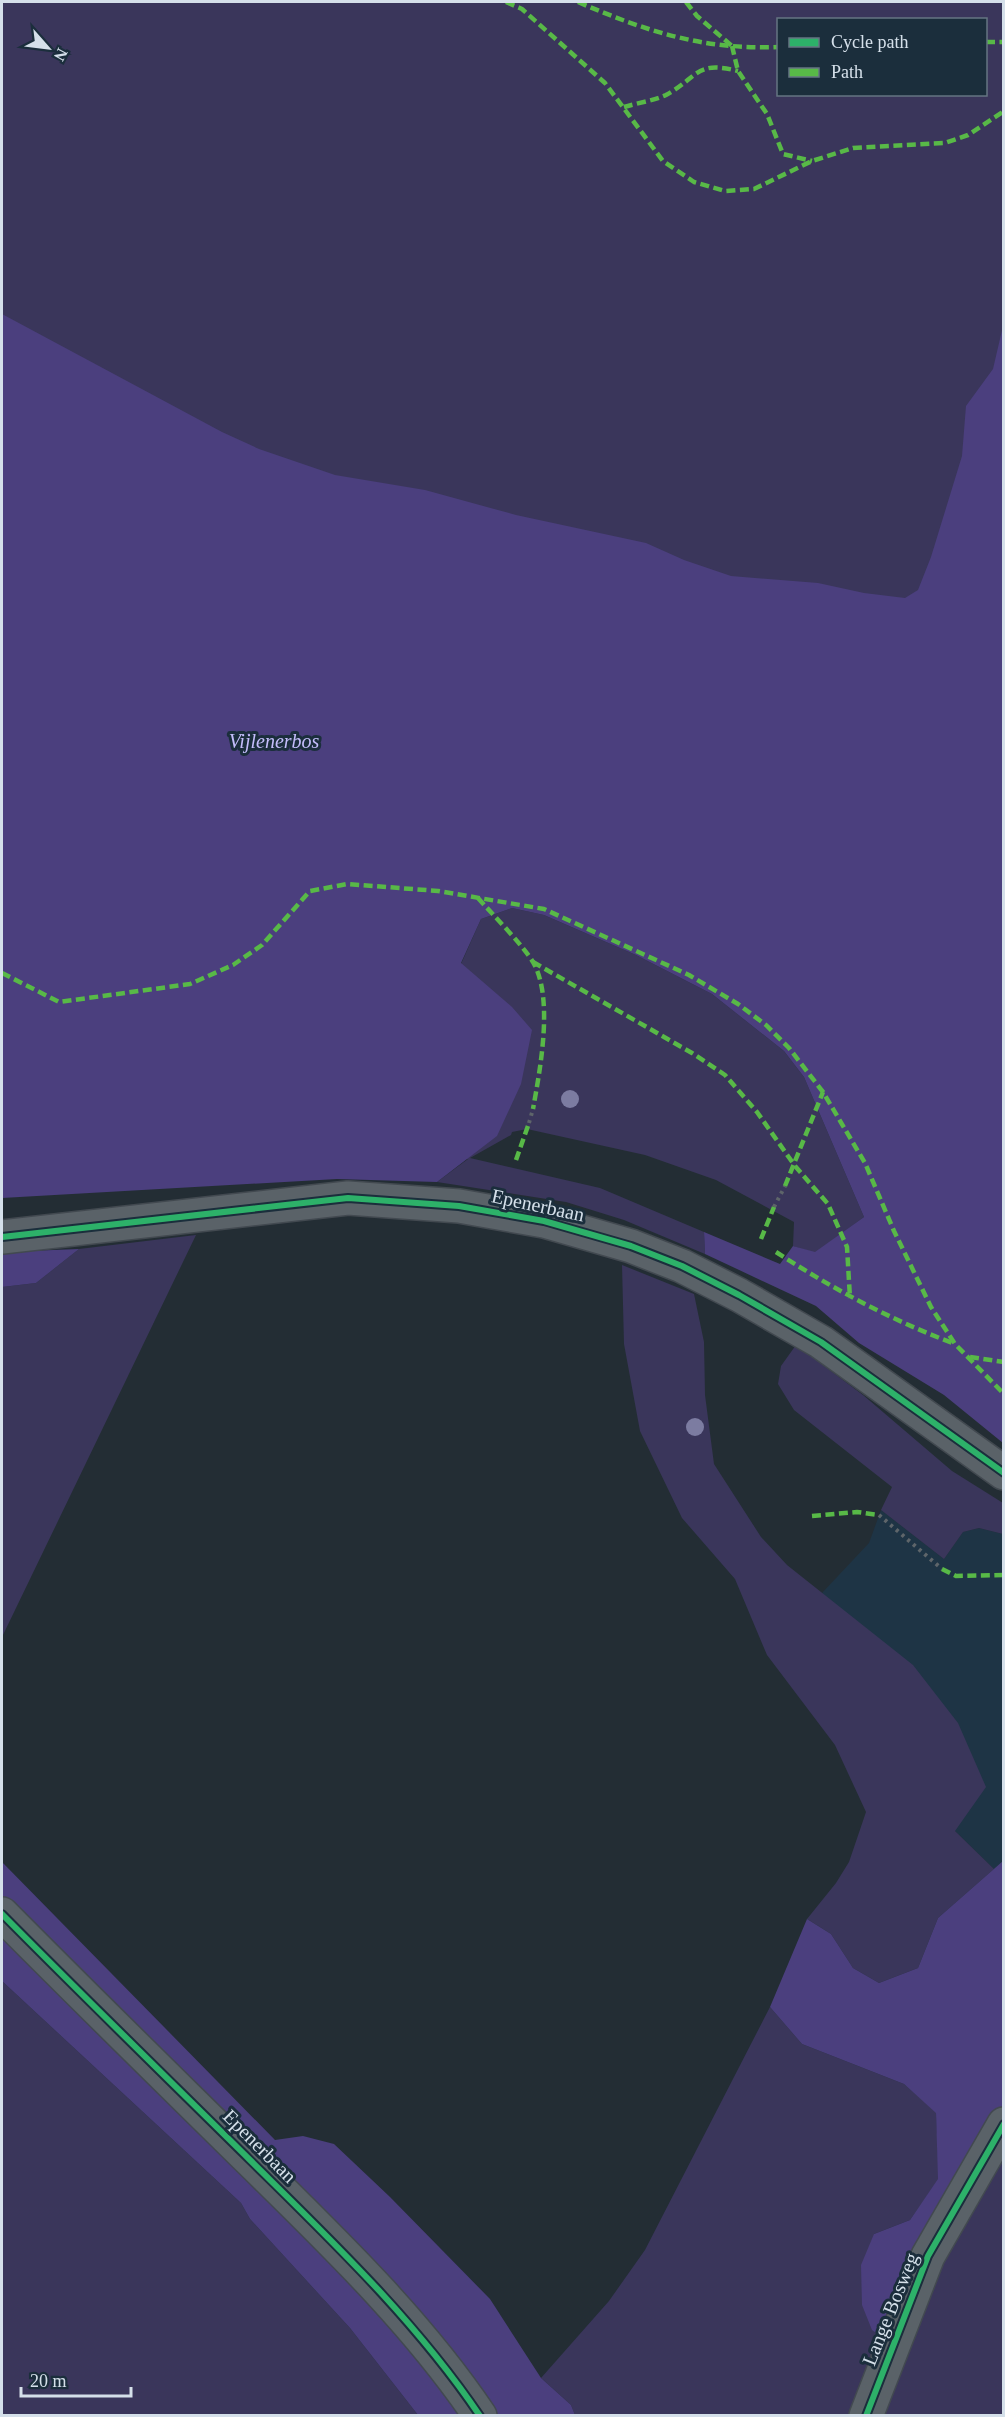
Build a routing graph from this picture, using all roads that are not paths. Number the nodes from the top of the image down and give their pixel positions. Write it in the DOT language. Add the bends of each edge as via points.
graph roads {
  1 [pos="2,1236"];
  2 [pos="1004,1473"];
  3 [pos="2,1914"];
  4 [pos="1004,2124"];
  5 [pos="480,2415"];
  6 [pos="866,2415"];
  1 -- 2 [label="street, Epenerbaan" via="348,1198 459,1206 555,1224 631,1246 739,1295 821,1342"];
  3 -- 5 [label="street, Epenerbaan" via="333,2242 417,2334"];
  4 -- 6 [label="street, Lange Bosweg" via="928,2256"];
}
